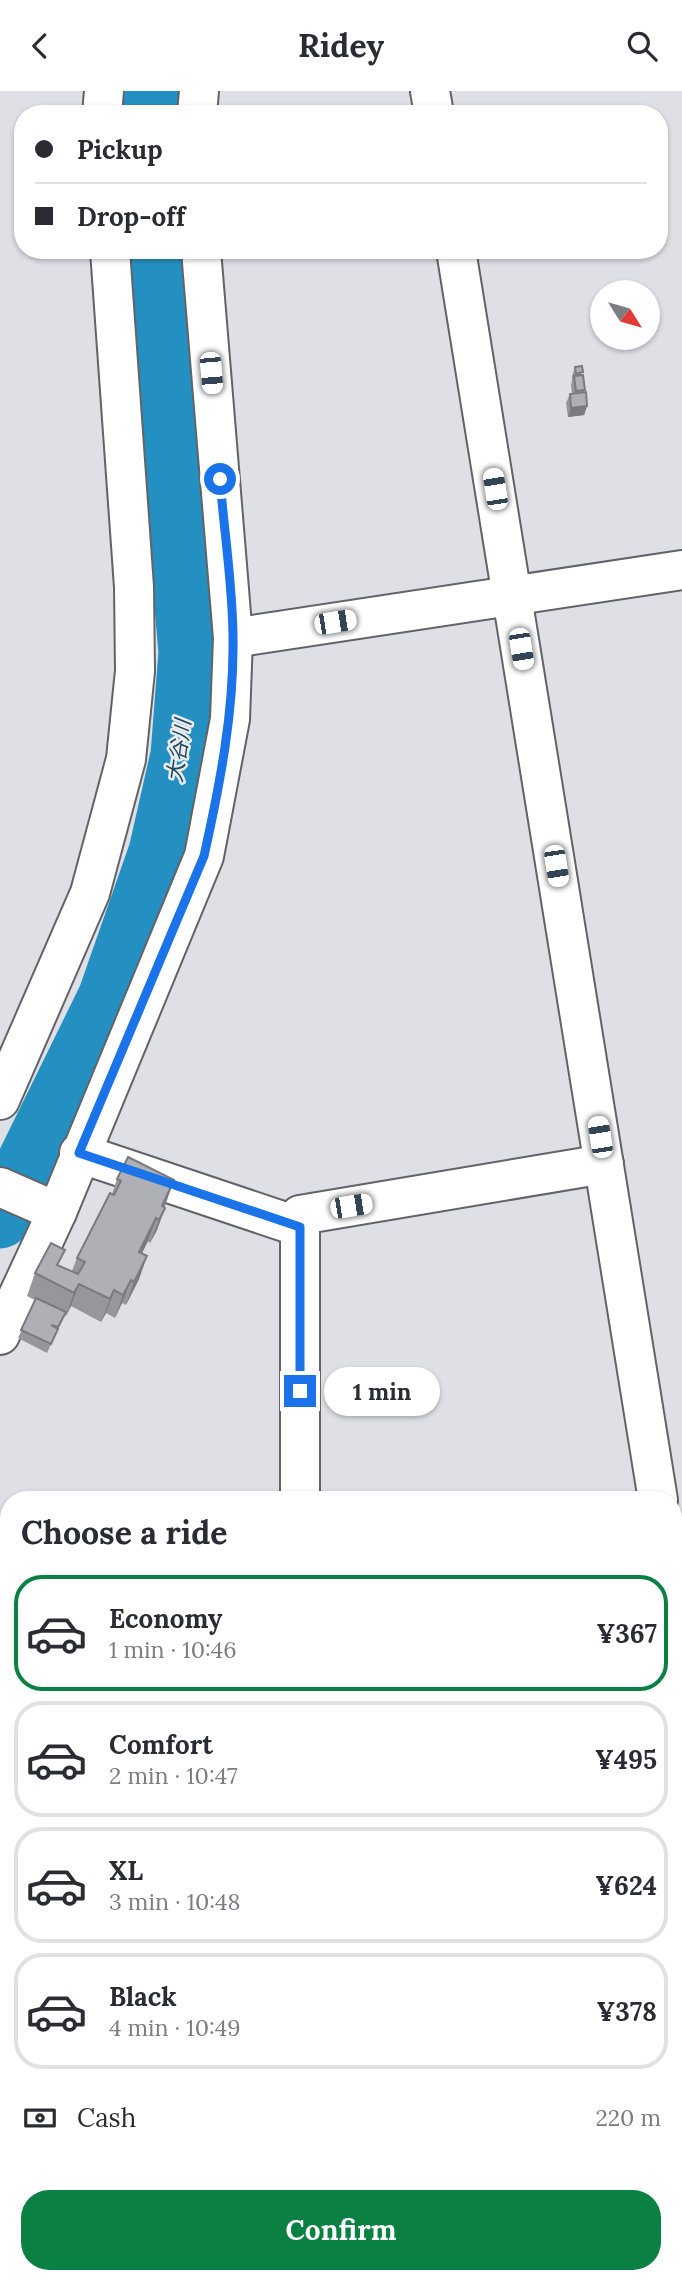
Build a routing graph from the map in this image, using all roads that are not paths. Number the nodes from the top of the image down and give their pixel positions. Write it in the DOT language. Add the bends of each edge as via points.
graph roads {
  1 [pos="111,259"];
  2 [pos="202,259"];
  3 [pos="457,259"];
  4 [pos="682,571"];
  5 [pos="512,595"];
  6 [pos="233,638"];
  7 [pos="0,1100"];
  8 [pos="79,1153"];
  9 [pos="604,1164"];
  10 [pos="0,1187"];
  11 [pos="57,1212"];
  12 [pos="300,1227"];
  13 [pos="0,1335"];
  14 [pos="300,1491"];
  15 [pos="657,1491"];
  1 -- 7 [label="street" via="134,587 135,671 126,759 90,893"];
  2 -- 6 [label="street"];
  3 -- 5 [label="street"];
  4 -- 5 [label="street"];
  5 -- 6 [label="street"];
  5 -- 9 [label="street"];
  6 -- 8 [label="street" via="230,719 204,856"];
  8 -- 11 [label="street"];
  8 -- 12 [label="street"];
  9 -- 12 [label="street" via="300,1215"];
  9 -- 15 [label="street"];
  10 -- 11 [label="street"];
  11 -- 13 [label="street"];
  12 -- 14 [label="street"];
}
